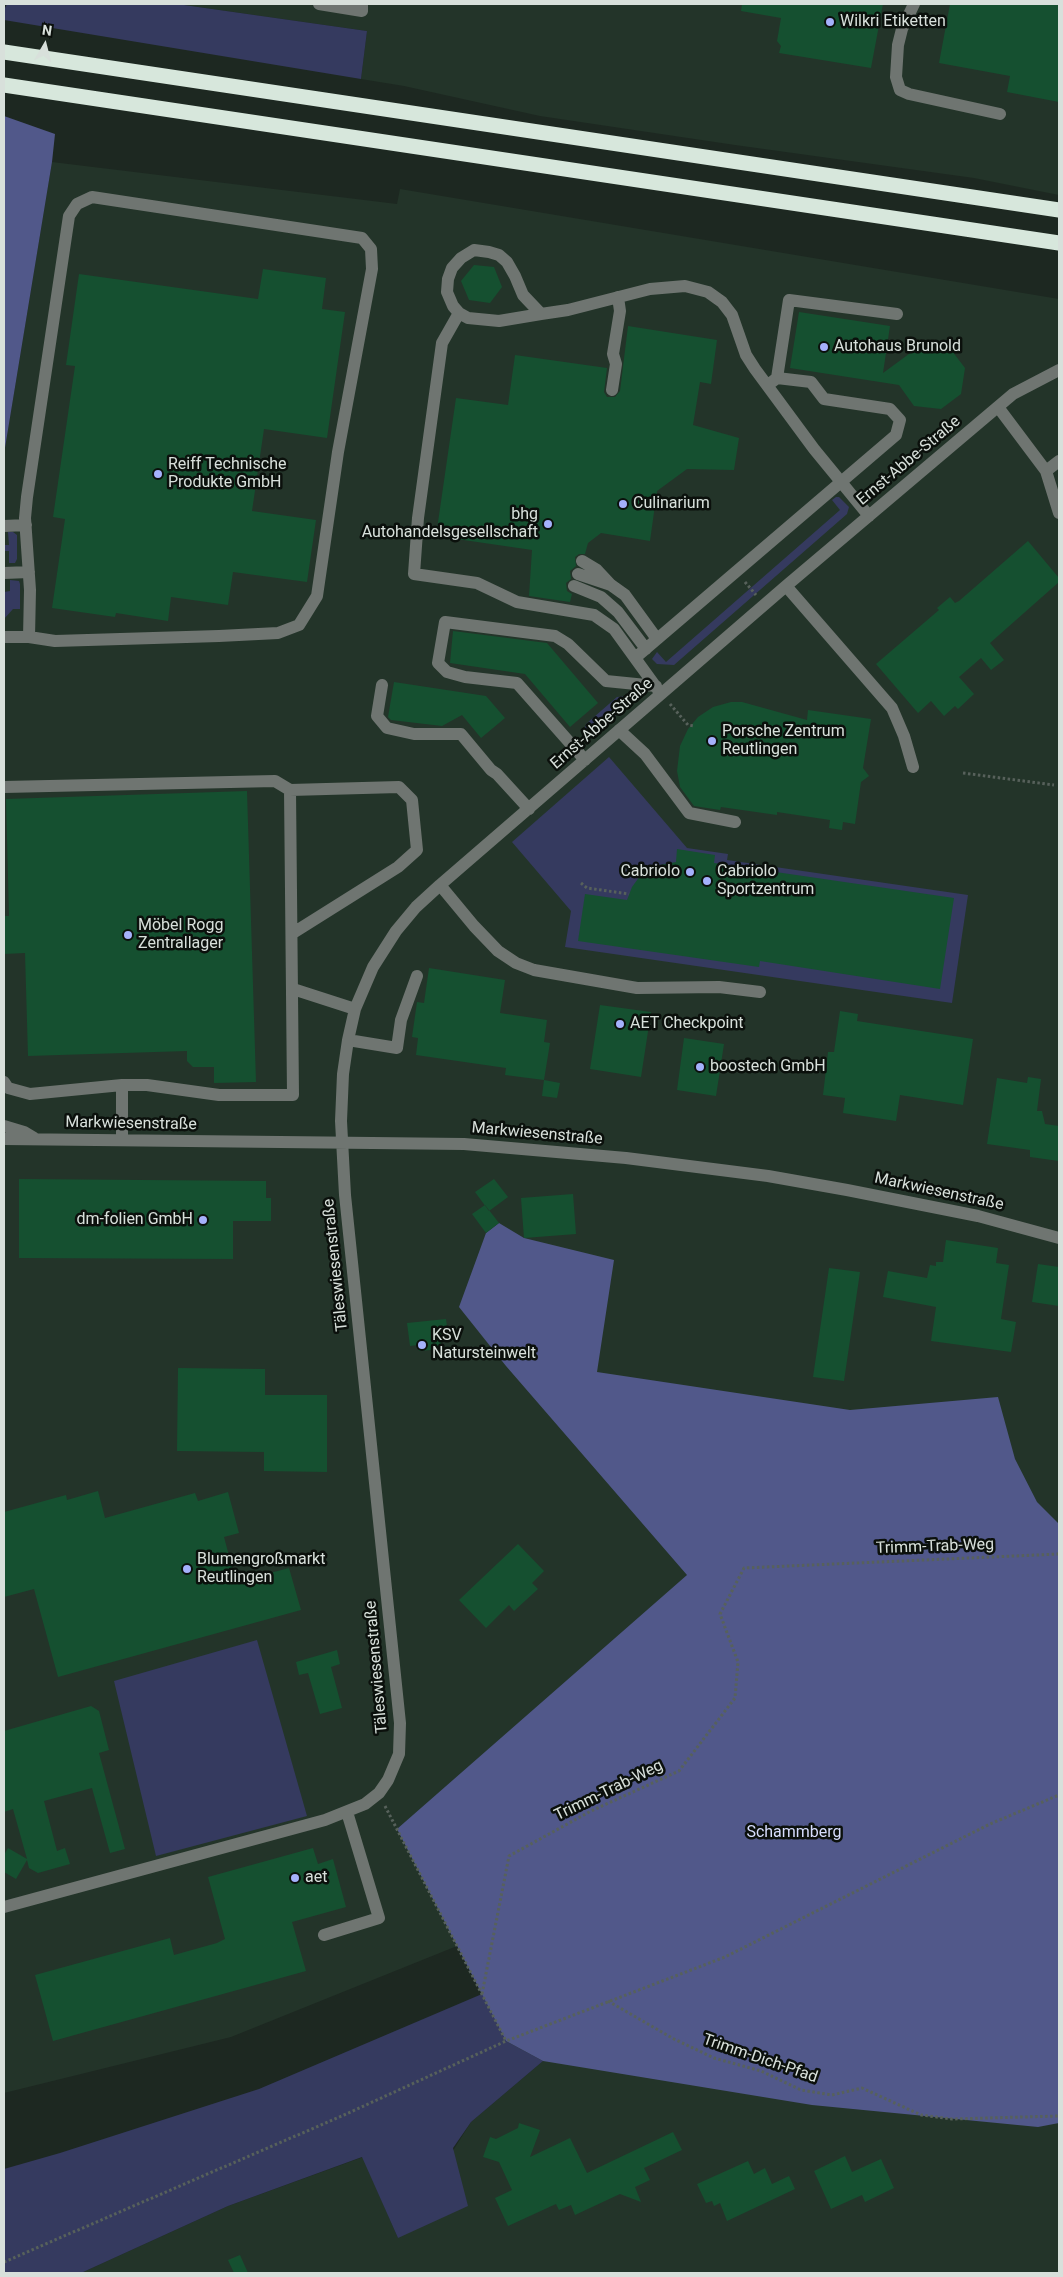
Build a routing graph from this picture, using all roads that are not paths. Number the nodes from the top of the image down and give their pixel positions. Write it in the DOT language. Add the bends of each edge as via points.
graph roads {
  1 [pos="319,4"];
  2 [pos="362,4"];
  3 [pos="914,4"];
  4 [pos="4,52"];
  5 [pos="4,85"];
  6 [pos="1000,114"];
  7 [pos="1059,210"];
  8 [pos="1059,243"];
  9 [pos="618,297"];
  10 [pos="458,313"];
  11 [pos="541,314"];
  12 [pos="897,314"];
  13 [pos="1059,370"];
  14 [pos="773,382"];
  15 [pos="612,390"];
  16 [pos="998,407"];
  17 [pos="1059,461"];
  18 [pos="1046,471"];
  19 [pos="842,482"];
  20 [pos="1059,513"];
  21 [pos="869,516"];
  22 [pos="26,525"];
  23 [pos="4,526"];
  24 [pos="582,561"];
  25 [pos="29,572"];
  26 [pos="4,573"];
  27 [pos="611,585"];
  28 [pos="786,586"];
  29 [pos="4,637"];
  30 [pos="29,637"];
  31 [pos="657,639"];
  32 [pos="646,649"];
  33 [pos="635,658"];
  34 [pos="382,686"];
  35 [pos="659,690"];
  36 [pos="619,730"];
  37 [pos="585,760"];
  38 [pos="913,767"];
  39 [pos="4,787"];
  40 [pos="290,790"];
  41 [pos="529,809"];
  42 [pos="735,822"];
  43 [pos="440,885"];
  44 [pos="293,933"];
  45 [pos="417,976"];
  46 [pos="293,989"];
  47 [pos="760,992"];
  48 [pos="355,1009"];
  49 [pos="348,1040"];
  50 [pos="4,1082"];
  51 [pos="122,1085"];
  52 [pos="4,1126"];
  53 [pos="4,1139"];
  54 [pos="36,1140"];
  55 [pos="122,1140"];
  56 [pos="342,1142"];
  57 [pos="1059,1238"];
  58 [pos="347,1812"];
  59 [pos="4,1907"];
  60 [pos="324,1935"];
  1 -- 2 [label="street" via="362,11"];
  3 -- 6 [label="street" via="898,45 896,77 900,90"];
  4 -- 7 [label="highway"];
  5 -- 8 [label="highway"];
  9 -- 11 [label="street"];
  9 -- 14 [label="street" via="668,286 685,286 708,292 732,315 746,355 755,369"];
  9 -- 15 [label="street" via="620,312 613,354 616,364"];
  10 -- 11 [label="street" via="480,321"];
  10 -- 11 [label="street" via="447,292 448,279 452,268 474,250 499,255 507,262 523,295"];
  10 -- 33 [label="street" via="442,343 418,518 414,574 477,583 518,602 594,615 614,629"];
  12 -- 14 [label="street" via="789,300"];
  13 -- 16 [label="street, Ernst-Abbe-Straße" via="1013,394"];
  14 -- 19 [label="street"];
  14 -- 19 [label="street" via="811,382 824,399 890,409 900,420 896,435"];
  16 -- 18 [label="street"];
  16 -- 21 [label="street, Ernst-Abbe-Straße"];
  17 -- 18 [label="street"];
  18 -- 20 [label="street"];
  19 -- 21 [label="street"];
  19 -- 31 [label="street"];
  21 -- 28 [label="street, Ernst-Abbe-Straße"];
  22 -- 23 [label="street"];
  22 -- 25 [label="street"];
  22 -- 30 [label="street" via="27,497 69,216 77,204 92,197 362,238 371,249 372,269 338,452 317,596 299,625 278,633 218,636 55,641"];
  24 -- 27 [label="street" via="598,570"];
  25 -- 26 [label="street"];
  25 -- 30 [label="street"];
  27 -- 31 [label="street" via="625,595"];
  27 -- 32 [label="street" via="576,580 618,612"];
  28 -- 35 [label="street, Ernst-Abbe-Straße"];
  28 -- 38 [label="street" via="892,708"];
  29 -- 30 [label="street"];
  31 -- 32 [label="street"];
  32 -- 33 [label="street"];
  33 -- 35 [label="street"];
  34 -- 41 [label="street" via="377,716 388,728 414,734 461,734 490,770"];
  35 -- 36 [label="street, Ernst-Abbe-Straße"];
  35 -- 37 [label="street" via="606,681 568,644 555,636 445,622 438,663 447,672 517,684"];
  36 -- 37 [label="street, Ernst-Abbe-Straße"];
  36 -- 42 [label="street" via="645,754 689,813"];
  37 -- 41 [label="street, Ernst-Abbe-Straße"];
  39 -- 40 [label="street" via="275,781"];
  40 -- 44 [label="street"];
  40 -- 44 [label="street" via="399,787 412,800 417,850 398,867"];
  41 -- 43 [label="street, Ernst-Abbe-Straße"];
  43 -- 47 [label="street" via="498,951 534,970 637,988 719,987"];
  43 -- 48 [label="street, Ernst-Abbe-Straße" via="416,907 387,943"];
  44 -- 46 [label="street"];
  45 -- 49 [label="street" via="401,1020 397,1048"];
  46 -- 48 [label="street"];
  46 -- 51 [label="street" via="293,1095 219,1095 147,1085"];
  48 -- 49 [label="street, Ernst-Abbe-Straße"];
  49 -- 56 [label="street, Ernst-Abbe-Straße" via="341,1097"];
  50 -- 51 [label="street" via="8,1088 30,1094"];
  51 -- 55 [label="street"];
  52 -- 54 [label="street" via="24,1132"];
  53 -- 54 [label="street, Markwiesenstraße"];
  54 -- 55 [label="street, Markwiesenstraße"];
  55 -- 56 [label="street, Markwiesenstraße"];
  56 -- 57 [label="street, Markwiesenstraße" via="473,1145 698,1166 922,1204"];
  56 -- 58 [label="street, Täleswiesenstraße" via="400,1724 399,1754 388,1780 365,1804"];
  58 -- 59 [label="street, Täleswiesenstraße"];
  58 -- 60 [label="street" via="379,1918"];
}
